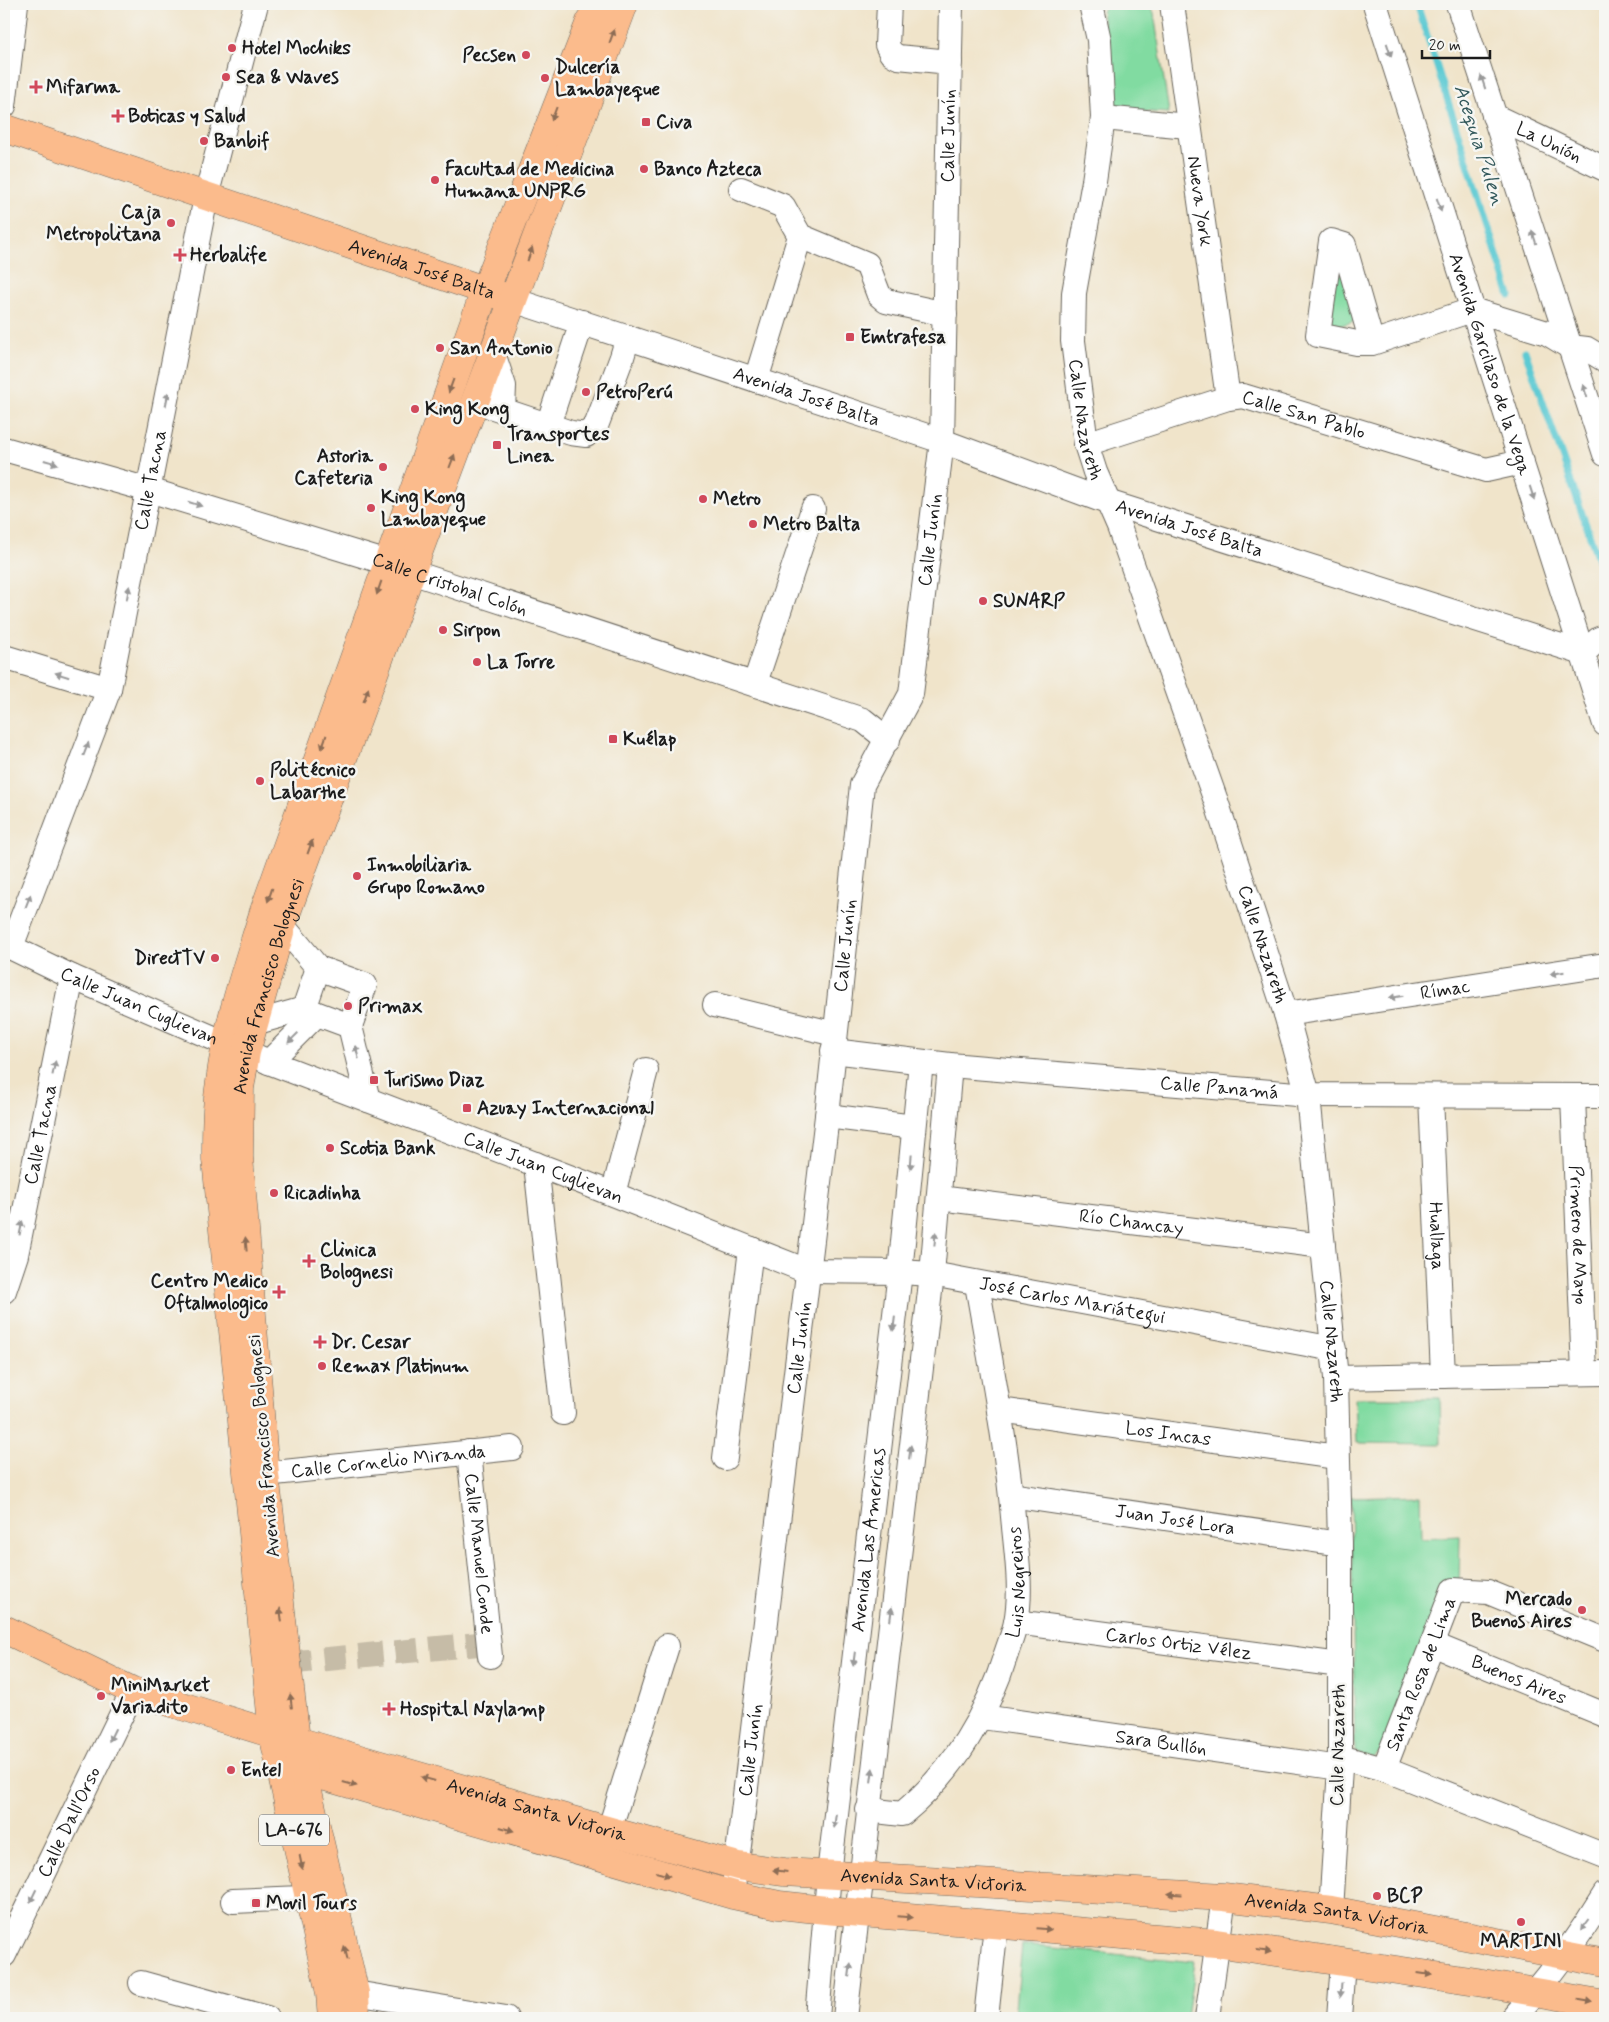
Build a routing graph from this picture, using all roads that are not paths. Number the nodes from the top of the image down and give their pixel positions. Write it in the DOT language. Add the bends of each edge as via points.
graph roads {
  1 [pos="16,4"];
  2 [pos="256,4"];
  3 [pos="597,4"];
  4 [pos="624,4"];
  5 [pos="889,4"];
  6 [pos="952,4"];
  7 [pos="1091,4"];
  8 [pos="1172,4"];
  9 [pos="1375,4"];
  10 [pos="1458,4"];
  11 [pos="950,62"];
  12 [pos="4,106"];
  13 [pos="1494,116"];
  14 [pos="1103,118"];
  15 [pos="1188,126"];
  16 [pos="4,128"];
  17 [pos="1605,169"];
  18 [pos="741,189"];
  19 [pos="206,196"];
  20 [pos="800,236"];
  21 [pos="485,290"];
  22 [pos="513,300"];
  23 [pos="1472,310"];
  24 [pos="945,314"];
  25 [pos="582,322"];
  26 [pos="628,337"];
  27 [pos="1372,342"];
  28 [pos="1570,347"];
  29 [pos="493,353"];
  30 [pos="1605,360"];
  31 [pos="756,380"];
  32 [pos="1228,398"];
  33 [pos="475,401"];
  34 [pos="504,410"];
  35 [pos="548,425"];
  36 [pos="942,441"];
  37 [pos="1086,444"];
  38 [pos="4,449"];
  39 [pos="1605,454"];
  40 [pos="1522,462"];
  41 [pos="149,490"];
  42 [pos="1107,502"];
  43 [pos="813,510"];
  44 [pos="399,568"];
  45 [pos="1605,637"];
  46 [pos="1583,653"];
  47 [pos="4,657"];
  48 [pos="755,683"];
  49 [pos="109,689"];
  50 [pos="1605,723"];
  51 [pos="888,740"];
  52 [pos="282,925"];
  53 [pos="7,945"];
  54 [pos="1605,966"];
  55 [pos="318,968"];
  56 [pos="72,977"];
  57 [pos="715,1005"];
  58 [pos="310,1011"];
  59 [pos="1286,1014"];
  60 [pos="254,1023"];
  61 [pos="350,1026"];
  62 [pos="834,1042"];
  63 [pos="247,1052"];
  64 [pos="921,1062"];
  65 [pos="950,1065"];
  66 [pos="646,1070"];
  67 [pos="1308,1095"];
  68 [pos="1431,1096"];
  69 [pos="1572,1096"];
  70 [pos="1605,1096"];
  71 [pos="368,1100"];
  72 [pos="827,1116"];
  73 [pos="914,1127"];
  74 [pos="536,1164"];
  75 [pos="613,1194"];
  76 [pos="939,1198"];
  77 [pos="1323,1246"];
  78 [pos="751,1249"];
  79 [pos="807,1271"];
  80 [pos="900,1272"];
  81 [pos="932,1274"];
  82 [pos="977,1284"];
  83 [pos="4,1291"];
  84 [pos="1334,1349"];
  85 [pos="1595,1373"];
  86 [pos="1443,1376"];
  87 [pos="1336,1378"];
  88 [pos="999,1410"];
  89 [pos="563,1412"];
  90 [pos="512,1448"];
  91 [pos="469,1452"];
  92 [pos="725,1458"];
  93 [pos="1337,1458"];
  94 [pos="265,1474"];
  95 [pos="1011,1495"];
  96 [pos="1340,1544"];
  97 [pos="1016,1622"];
  98 [pos="4,1630"];
  99 [pos="1605,1640"];
  100 [pos="1432,1644"];
  101 [pos="667,1646"];
  102 [pos="490,1656"];
  103 [pos="1340,1665"];
  104 [pos="133,1691"];
  105 [pos="1605,1715"];
  106 [pos="982,1717"];
  107 [pos="284,1737"];
  108 [pos="1340,1762"];
  109 [pos="292,1767"];
  110 [pos="1384,1769"];
  111 [pos="868,1810"];
  112 [pos="606,1844"];
  113 [pos="1605,1856"];
  114 [pos="738,1866"];
  115 [pos="829,1874"];
  116 [pos="861,1876"];
  117 [pos="1605,1894"];
  118 [pos="733,1895"];
  119 [pos="321,1897"];
  120 [pos="1224,1897"];
  121 [pos="233,1901"];
  122 [pos="826,1910"];
  123 [pos="1331,1910"];
  124 [pos="856,1913"];
  125 [pos="996,1925"];
  126 [pos="1216,1944"];
  127 [pos="4,1955"];
  128 [pos="1563,1955"];
  129 [pos="1343,1962"];
  130 [pos="1605,1963"];
  131 [pos="141,1983"];
  132 [pos="1536,1992"];
  133 [pos="1605,2004"];
  134 [pos="356,2006"];
  135 [pos="267,2018"];
  136 [pos="332,2018"];
  137 [pos="506,2018"];
  138 [pos="817,2018"];
  139 [pos="845,2018"];
  140 [pos="986,2018"];
  141 [pos="1207,2018"];
  142 [pos="1339,2018"];
  143 [pos="1513,2018"];
  1 -- 12 [label="street"];
  2 -- 19 [label="street, Calle Tacna"];
  3 -- 21 [label="main road, Avenida Francisco Bolognesi, one-way"];
  22 -- 4 [label="main road, Avenida Francisco Bolognesi, one-way"];
  5 -- 11 [label="street" via="888,46 891,53 898,57"];
  6 -- 11 [label="street, Calle Junín"];
  7 -- 14 [label="street, Calle Nazareth" via="1099,40"];
  8 -- 15 [label="street, Nueva York"];
  9 -- 23 [label="street, Avenida Garcilaso de la Vega, one-way"];
  13 -- 10 [label="street, one-way"];
  11 -- 24 [label="street, Calle Junín"];
  13 -- 17 [label="street, La Unión"];
  28 -- 13 [label="street, one-way"];
  14 -- 15 [label="street"];
  14 -- 37 [label="street, Calle Nazareth" via="1074,293 1073,341"];
  15 -- 32 [label="street, Nueva York"];
  16 -- 19 [label="main road, Avenida José Balta"];
  18 -- 20 [label="street" via="783,206"];
  19 -- 21 [label="main road, Avenida José Balta"];
  41 -- 19 [label="street, Calle Tacna, one-way"];
  20 -- 24 [label="street" via="867,264 879,295 886,301"];
  20 -- 31 [label="street"];
  21 -- 22 [label="main road, Avenida José Balta"];
  21 -- 44 [label="main road, Avenida Francisco Bolognesi, one-way"];
  22 -- 25 [label="street, Avenida José Balta"];
  22 -- 29 [label="main road, Avenida Francisco Bolognesi"];
  23 -- 27 [label="street"];
  23 -- 28 [label="street" via="1547,333"];
  23 -- 40 [label="street, Avenida Garcilaso de la Vega"];
  24 -- 36 [label="street, Calle Junín"];
  25 -- 26 [label="street, Avenida José Balta"];
  25 -- 35 [label="street"];
  26 -- 31 [label="street, Avenida José Balta"];
  26 -- 35 [label="street" via="596,426 586,435"];
  27 -- 27 [label="street" via="1344,245 1330,241 1318,335 1357,343"];
  28 -- 30 [label="street" via="1587,349"];
  39 -- 28 [label="street, one-way"];
  29 -- 33 [label="main road, Avenida Francisco Bolognesi"];
  29 -- 34 [label="street" via="504,386"];
  31 -- 36 [label="street, Avenida José Balta"];
  32 -- 37 [label="street, Calle San Pablo"];
  32 -- 40 [label="street, Calle San Pablo" via="1243,396 1486,470"];
  33 -- 34 [label="street"];
  44 -- 33 [label="main road, Avenida Francisco Bolognesi, one-way"];
  34 -- 35 [label="street"];
  36 -- 42 [label="street, Avenida José Balta"];
  36 -- 51 [label="street, Calle Junín" via="911,694"];
  37 -- 42 [label="street, Calle Nazareth"];
  38 -- 41 [label="street, Calle Cristobal Colón, one-way"];
  40 -- 46 [label="street, Avenida Garcilaso de la Vega, one-way"];
  41 -- 44 [label="street, Calle Cristobal Colón, one-way"];
  49 -- 41 [label="street, Calle Tacna, one-way"];
  42 -- 46 [label="street, Avenida José Balta"];
  42 -- 59 [label="street, Calle Nazareth" via="1119,527 1216,801"];
  43 -- 48 [label="street"];
  44 -- 48 [label="street, Calle Cristobal Colón"];
  52 -- 44 [label="main road, Avenida Francisco Bolognesi, one-way"];
  44 -- 63 [label="main road, Avenida Francisco Bolognesi, one-way" via="264,911 233,1014"];
  45 -- 46 [label="street"];
  46 -- 50 [label="street, Avenida Garcilaso de la Vega"];
  49 -- 47 [label="street, one-way"];
  48 -- 51 [label="street, Calle Cristobal Colón" via="863,720"];
  53 -- 49 [label="street, Calle Tacna, one-way"];
  51 -- 62 [label="street, Calle Junín" via="862,785"];
  52 -- 55 [label="street"];
  52 -- 60 [label="main road, Avenida Francisco Bolognesi"];
  53 -- 56 [label="street, Calle Juan Cuglievan"];
  54 -- 59 [label="street, Rímac, one-way"];
  55 -- 58 [label="street"];
  55 -- 61 [label="street" via="365,985"];
  56 -- 63 [label="street, Calle Juan Cuglievan"];
  83 -- 56 [label="street, Calle Tacna, one-way" via="16,1255"];
  57 -- 62 [label="street, Calle Panamá"];
  58 -- 60 [label="street"];
  58 -- 61 [label="street"];
  58 -- 63 [label="street, one-way"];
  59 -- 67 [label="street, Calle Nazareth"];
  60 -- 63 [label="main road, Avenida Francisco Bolognesi"];
  71 -- 61 [label="street, one-way"];
  62 -- 64 [label="street, Calle Panamá"];
  62 -- 72 [label="street, Calle Junín"];
  63 -- 71 [label="street, Calle Juan Cuglievan"];
  94 -- 63 [label="main road, Avenida Francisco Bolognesi, one-way" via="239,1158 240,1097"];
  63 -- 107 [label="main road, Avenida Francisco Bolognesi" via="220,1082 216,1159 264,1656"];
  64 -- 65 [label="street, Calle Panamá"];
  64 -- 73 [label="street, Avenida Las Americas"];
  65 -- 67 [label="street, Calle Panamá"];
  65 -- 76 [label="street, Avenida Las Americas"];
  66 -- 75 [label="street"];
  67 -- 68 [label="street, Calle Panamá"];
  67 -- 77 [label="street, Calle Nazareth"];
  68 -- 69 [label="street, Calle Panamá"];
  68 -- 86 [label="street, Huallaga"];
  69 -- 70 [label="street, Calle Panamá"];
  69 -- 85 [label="street, Primero de Mayo"];
  71 -- 74 [label="street, Calle Juan Cuglievan"];
  72 -- 73 [label="street"];
  72 -- 79 [label="street, Calle Junín"];
  73 -- 80 [label="street, Avenida Las Americas, one-way"];
  74 -- 75 [label="street, Calle Juan Cuglievan"];
  74 -- 89 [label="street"];
  75 -- 78 [label="street, Calle Juan Cuglievan"];
  76 -- 77 [label="street, Río Chancay"];
  81 -- 76 [label="street, Avenida Las Americas, one-way"];
  77 -- 84 [label="street, Calle Nazareth"];
  78 -- 79 [label="street, Calle Juan Cuglievan"];
  78 -- 92 [label="street"];
  79 -- 80 [label="street, José Carlos Mariátegui"];
  79 -- 114 [label="street, Calle Junín"];
  80 -- 81 [label="street, José Carlos Mariátegui"];
  80 -- 115 [label="street, Avenida Las Americas, one-way"];
  81 -- 82 [label="street, José Carlos Mariátegui"];
  111 -- 81 [label="street, Avenida Las Americas, one-way"];
  82 -- 84 [label="street, José Carlos Mariátegui"];
  82 -- 88 [label="street, Luis Negreiros"];
  84 -- 87 [label="street, Calle Nazareth"];
  85 -- 86 [label="street"];
  86 -- 87 [label="street"];
  87 -- 93 [label="street, Calle Nazareth"];
  88 -- 93 [label="street, Los Incas"];
  88 -- 95 [label="street, Luis Negreiros"];
  90 -- 91 [label="street, Calle Cornelio Miranda"];
  91 -- 94 [label="street, Calle Cornelio Miranda"];
  91 -- 102 [label="street, Calle Manuel Conde"];
  93 -- 96 [label="street, Calle Nazareth"];
  107 -- 94 [label="main road, Avenida Francisco Bolognesi, one-way"];
  95 -- 96 [label="street, Juan José Lora"];
  95 -- 97 [label="street, Luis Negreiros" via="1018,1578"];
  96 -- 103 [label="street, Calle Nazareth"];
  97 -- 103 [label="street, Carlos Ortiz Vélez"];
  97 -- 106 [label="street, Luis Negreiros" via="1000,1675"];
  98 -- 104 [label="main road, Avenida Santa Victoria"];
  99 -- 100 [label="street, Santa Rosa de Lima" via="1488,1592 1453,1590"];
  100 -- 105 [label="street, Buenos Aires"];
  100 -- 110 [label="street, Santa Rosa de Lima"];
  101 -- 112 [label="street"];
  103 -- 108 [label="street, Calle Nazareth"];
  104 -- 107 [label="main road, Avenida Santa Victoria"];
  104 -- 127 [label="street, Calle Dall'Orso, one-way"];
  106 -- 108 [label="street, Sara Bullón"];
  106 -- 111 [label="street, Luis Negreiros" via="922,1798 902,1814"];
  107 -- 109 [label="main road, Avenida Francisco Bolognesi"];
  112 -- 107 [label="main road, Avenida Santa Victoria, one-way"];
  108 -- 110 [label="street, Sara Bullón"];
  108 -- 123 [label="street, Calle Nazareth"];
  109 -- 112 [label="main road, Avenida Santa Victoria, one-way"];
  109 -- 119 [label="main road, Avenida Francisco Bolognesi / LA-676"];
  110 -- 113 [label="street, Sara Bullón"];
  111 -- 116 [label="street, Avenida Las Americas"];
  112 -- 114 [label="main road, Avenida Santa Victoria"];
  112 -- 118 [label="main road, Avenida Santa Victoria, one-way"];
  115 -- 114 [label="main road, Avenida Santa Victoria, one-way"];
  114 -- 118 [label="street, Calle Junín"];
  115 -- 116 [label="main road, Avenida Santa Victoria"];
  115 -- 122 [label="street, Avenida Las Americas"];
  120 -- 116 [label="main road, Avenida Santa Victoria, one-way"];
  116 -- 124 [label="street, Avenida Las Americas"];
  117 -- 128 [label="street, one-way"];
  118 -- 122 [label="main road, Avenida Santa Victoria"];
  119 -- 121 [label="street"];
  134 -- 119 [label="main road, Avenida Francisco Bolognesi, one-way"];
  119 -- 136 [label="main road, Avenida Francisco Bolognesi"];
  120 -- 123 [label="main road, Avenida Santa Victoria"];
  120 -- 126 [label="street"];
  122 -- 124 [label="main road, Avenida Santa Victoria"];
  122 -- 138 [label="street, Avenida Las Americas"];
  123 -- 128 [label="main road, Avenida Santa Victoria"];
  124 -- 125 [label="main road, Avenida Santa Victoria, one-way"];
  139 -- 124 [label="street, Avenida Las Americas, one-way"];
  125 -- 126 [label="main road, Avenida Santa Victoria, one-way"];
  125 -- 140 [label="street"];
  126 -- 129 [label="main road, Avenida Santa Victoria, one-way"];
  126 -- 141 [label="street"];
  128 -- 130 [label="main road, Avenida Santa Victoria"];
  128 -- 132 [label="street"];
  129 -- 132 [label="main road, Avenida Santa Victoria, one-way"];
  129 -- 142 [label="street, one-way"];
  131 -- 135 [label="street"];
  132 -- 133 [label="main road, Avenida Santa Victoria, one-way"];
  132 -- 143 [label="street"];
  134 -- 137 [label="street"];
}
